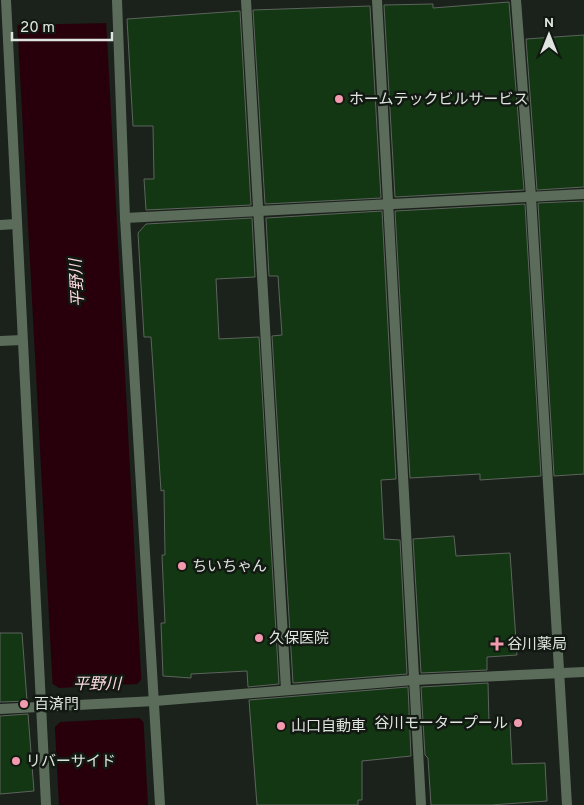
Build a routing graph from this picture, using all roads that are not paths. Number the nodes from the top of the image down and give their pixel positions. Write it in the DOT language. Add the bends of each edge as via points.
graph roads {
  1 [pos="6,0"];
  2 [pos="117,0"];
  3 [pos="246,0"];
  4 [pos="378,0"];
  5 [pos="516,0"];
  6 [pos="584,194"];
  7 [pos="531,197"];
  8 [pos="389,205"];
  9 [pos="259,212"];
  10 [pos="125,218"];
  11 [pos="16,224"];
  12 [pos="0,225"];
  13 [pos="22,340"];
  14 [pos="0,341"];
  15 [pos="584,672"];
  16 [pos="561,673"];
  17 [pos="414,680"];
  18 [pos="286,689"];
  19 [pos="150,701"];
  20 [pos="46,707"];
  21 [pos="0,709"];
  22 [pos="46,805"];
  23 [pos="160,805"];
  24 [pos="420,805"];
  25 [pos="567,805"];
  1 -- 11 [label="street"];
  2 -- 10 [label="street"];
  3 -- 9 [label="street"];
  4 -- 8 [label="street"];
  5 -- 7 [label="street"];
  6 -- 7 [label="street"];
  7 -- 8 [label="street"];
  7 -- 16 [label="street"];
  8 -- 9 [label="street"];
  8 -- 17 [label="street"];
  9 -- 10 [label="street"];
  9 -- 18 [label="street"];
  10 -- 19 [label="street"];
  11 -- 12 [label="street"];
  11 -- 13 [label="street"];
  13 -- 14 [label="street"];
  13 -- 20 [label="street"];
  15 -- 16 [label="street"];
  16 -- 17 [label="street"];
  16 -- 25 [label="street"];
  17 -- 18 [label="street"];
  17 -- 24 [label="street"];
  18 -- 19 [label="street"];
  19 -- 20 [label="street"];
  19 -- 23 [label="street"];
  20 -- 21 [label="street"];
  20 -- 22 [label="street"];
}
